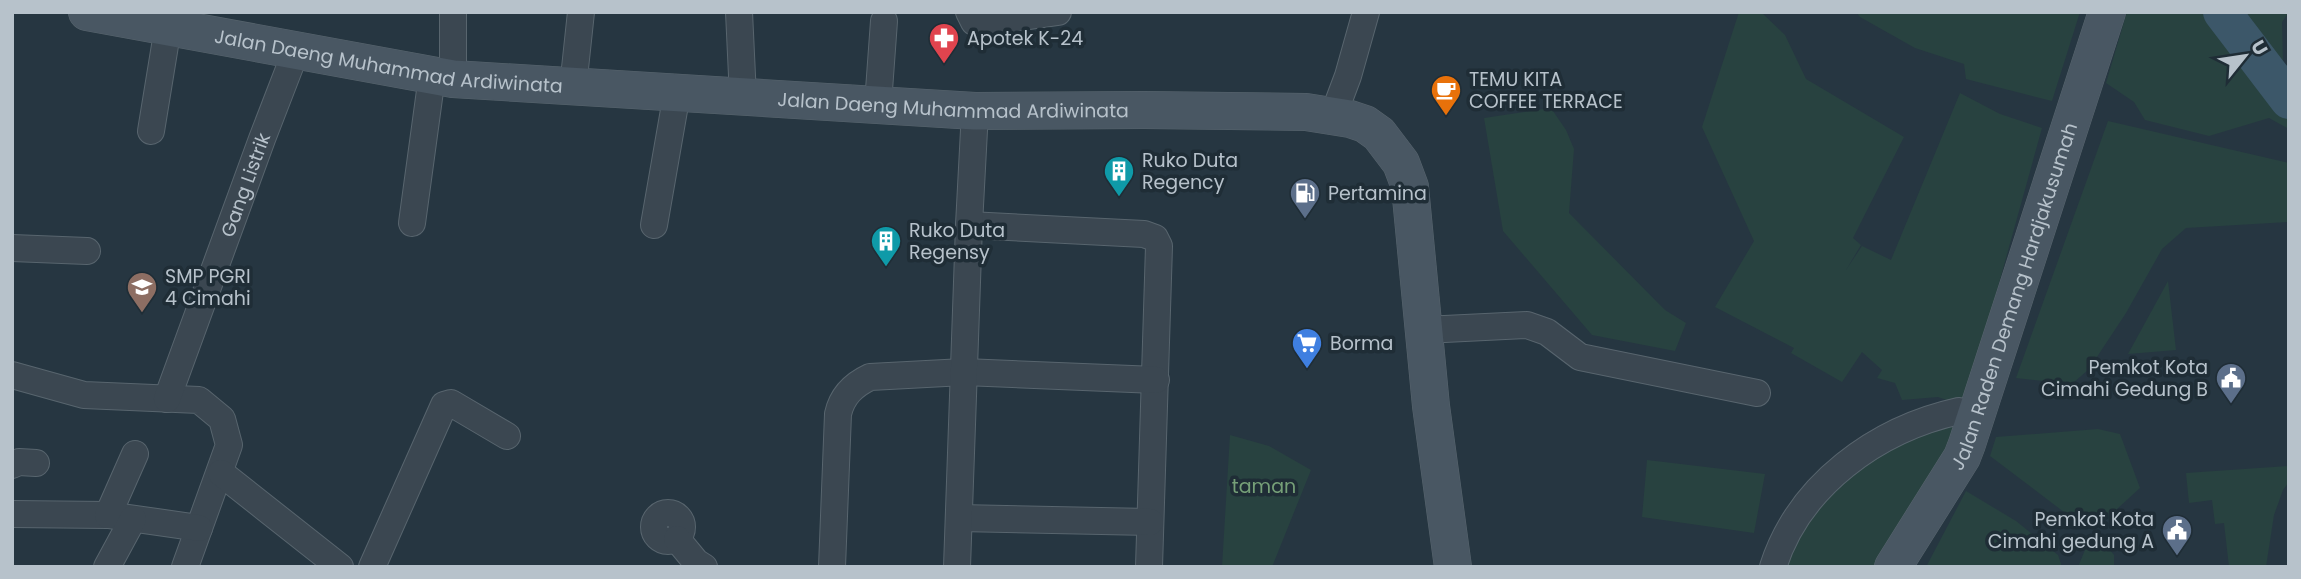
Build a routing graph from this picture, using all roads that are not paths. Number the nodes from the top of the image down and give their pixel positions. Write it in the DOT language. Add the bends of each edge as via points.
graph roads {
  1 [pos="87,12"];
  2 [pos="453,12"];
  3 [pos="581,12"];
  4 [pos="738,12"];
  5 [pos="969,12"];
  6 [pos="1058,12"];
  7 [pos="1366,12"];
  8 [pos="2107,12"];
  9 [pos="884,21"];
  10 [pos="187,24"];
  11 [pos="296,51"];
  12 [pos="442,77"];
  13 [pos="573,87"];
  14 [pos="677,93"];
  15 [pos="743,97"];
  16 [pos="878,104"];
  17 [pos="975,111"];
  18 [pos="1333,116"];
  19 [pos="151,131"];
  20 [pos="412,223"];
  21 [pos="654,225"];
  22 [pos="969,225"];
  23 [pos="12,248"];
  24 [pos="87,251"];
  25 [pos="1424,330"];
  26 [pos="964,372"];
  27 [pos="12,375"];
  28 [pos="1156,380"];
  29 [pos="1757,393"];
  30 [pos="167,399"];
  31 [pos="1963,428"];
  32 [pos="507,436"];
  33 [pos="135,454"];
  34 [pos="221,473"];
  35 [pos="12,514"];
  36 [pos="120,517"];
  37 [pos="959,518"];
  38 [pos="1150,522"];
  39 [pos="199,528"];
  40 [pos="677,539"];
  41 [pos="188,565"];
  42 [pos="107,567"];
  43 [pos="341,567"];
  44 [pos="372,567"];
  45 [pos="705,567"];
  46 [pos="832,567"];
  47 [pos="957,567"];
  48 [pos="1149,567"];
  49 [pos="1453,567"];
  50 [pos="1773,567"];
  51 [pos="1893,567"];
  1 -- 10 [label="main road, Jalan Daeng Muhammad Ardiwinata"];
  2 -- 12 [label="street"];
  3 -- 13 [label="street"];
  4 -- 15 [label="street"];
  5 -- 6 [label="street" via="974,22 980,23"];
  7 -- 18 [label="street"];
  8 -- 31 [label="main road, Jalan Raden Demang Hardjakusumah"];
  9 -- 16 [label="street"];
  10 -- 11 [label="main road, Jalan Daeng Muhammad Ardiwinata"];
  10 -- 19 [label="street"];
  11 -- 12 [label="main road, Jalan Daeng Muhammad Ardiwinata"];
  11 -- 30 [label="street, Gang Listrik"];
  12 -- 13 [label="main road, Jalan Daeng Muhammad Ardiwinata"];
  12 -- 20 [label="street"];
  13 -- 14 [label="main road, Jalan Daeng Muhammad Ardiwinata"];
  14 -- 15 [label="main road, Jalan Daeng Muhammad Ardiwinata"];
  14 -- 21 [label="street"];
  15 -- 16 [label="main road, Jalan Daeng Muhammad Ardiwinata"];
  16 -- 17 [label="main road, Jalan Daeng Muhammad Ardiwinata"];
  17 -- 18 [label="main road, Jalan Daeng Muhammad Ardiwinata" via="1264,110"];
  17 -- 22 [label="street"];
  18 -- 25 [label="main road, Jalan Daeng Muhammad Ardiwinata" via="1372,129 1402,163 1410,187"];
  22 -- 26 [label="street"];
  22 -- 28 [label="street" via="1155,238 1159,246"];
  23 -- 24 [label="street"];
  25 -- 29 [label="street" via="1527,325 1548,332 1580,357"];
  25 -- 49 [label="main road, Jalan Daeng Muhammad Ardiwinata"];
  26 -- 28 [label="street"];
  26 -- 37 [label="street"];
  26 -- 46 [label="street" via="870,377 841,401"];
  27 -- 30 [label="street" via="84,395"];
  28 -- 38 [label="street"];
  30 -- 34 [label="street" via="199,400 222,419 229,445"];
  31 -- 50 [label="street" via="1928,418 1866,449 1837,471 1798,514"];
  31 -- 51 [label="main road, Jalan Raden Demang Hardjakusumah" via="1962,457"];
  32 -- 44 [label="street" via="451,403 444,405"];
  33 -- 36 [label="street"];
  34 -- 39 [label="street"];
  34 -- 43 [label="street"];
  35 -- 36 [label="street"];
  36 -- 39 [label="street"];
  36 -- 42 [label="street"];
  37 -- 38 [label="street"];
  37 -- 47 [label="street"];
  38 -- 48 [label="street"];
  39 -- 41 [label="street"];
  40 -- 45 [label="street"];
}
